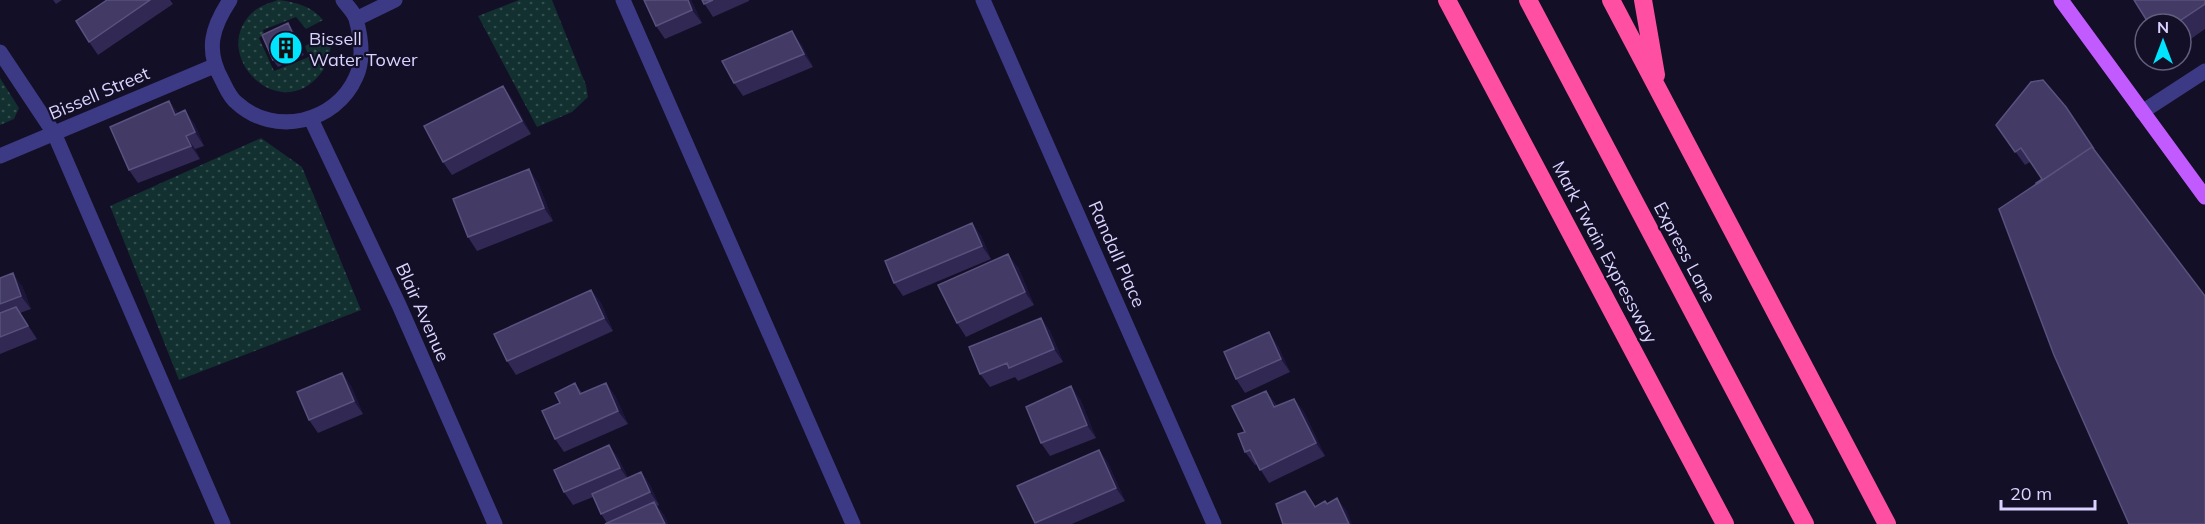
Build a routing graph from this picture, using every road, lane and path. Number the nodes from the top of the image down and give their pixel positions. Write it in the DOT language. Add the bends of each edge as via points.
graph roads {
  1 [pos="230,0"];
  2 [pos="343,0"];
  3 [pos="395,0"];
  4 [pos="623,0"];
  5 [pos="983,0"];
  6 [pos="1448,0"];
  7 [pos="1528,0"];
  8 [pos="1611,0"];
  9 [pos="1643,0"];
  10 [pos="2061,0"];
  11 [pos="356,20"];
  12 [pos="0,52"];
  13 [pos="214,66"];
  14 [pos="2205,71"];
  15 [pos="1659,91"];
  16 [pos="2142,112"];
  17 [pos="311,119"];
  18 [pos="54,133"];
  19 [pos="0,156"];
  20 [pos="2205,197"];
  21 [pos="223,524"];
  22 [pos="495,524"];
  23 [pos="854,524"];
  24 [pos="1214,524"];
  25 [pos="1725,524"];
  26 [pos="1805,524"];
  27 [pos="1887,524"];
  1 -- 13 [label="street" via="218,18 212,40"];
  2 -- 11 [label="street"];
  3 -- 11 [label="street"];
  4 -- 23 [label="street"];
  5 -- 24 [label="street, Randall Place"];
  6 -- 25 [label="highway, Mark Twain Expressway"];
  7 -- 26 [label="highway, Express Lane"];
  8 -- 15 [label="highway"];
  9 -- 15 [label="highway"];
  10 -- 16 [label="main road"];
  11 -- 17 [label="street" via="362,53 356,78 345,95"];
  12 -- 18 [label="street"];
  13 -- 17 [label="street" via="235,102 252,114 291,123"];
  13 -- 18 [label="street, Bissell Street"];
  14 -- 16 [label="street"];
  15 -- 27 [label="highway"];
  16 -- 20 [label="main road"];
  17 -- 22 [label="street, Blair Avenue" via="399,305"];
  18 -- 19 [label="street, Bissell Street"];
  18 -- 21 [label="street"];
}
